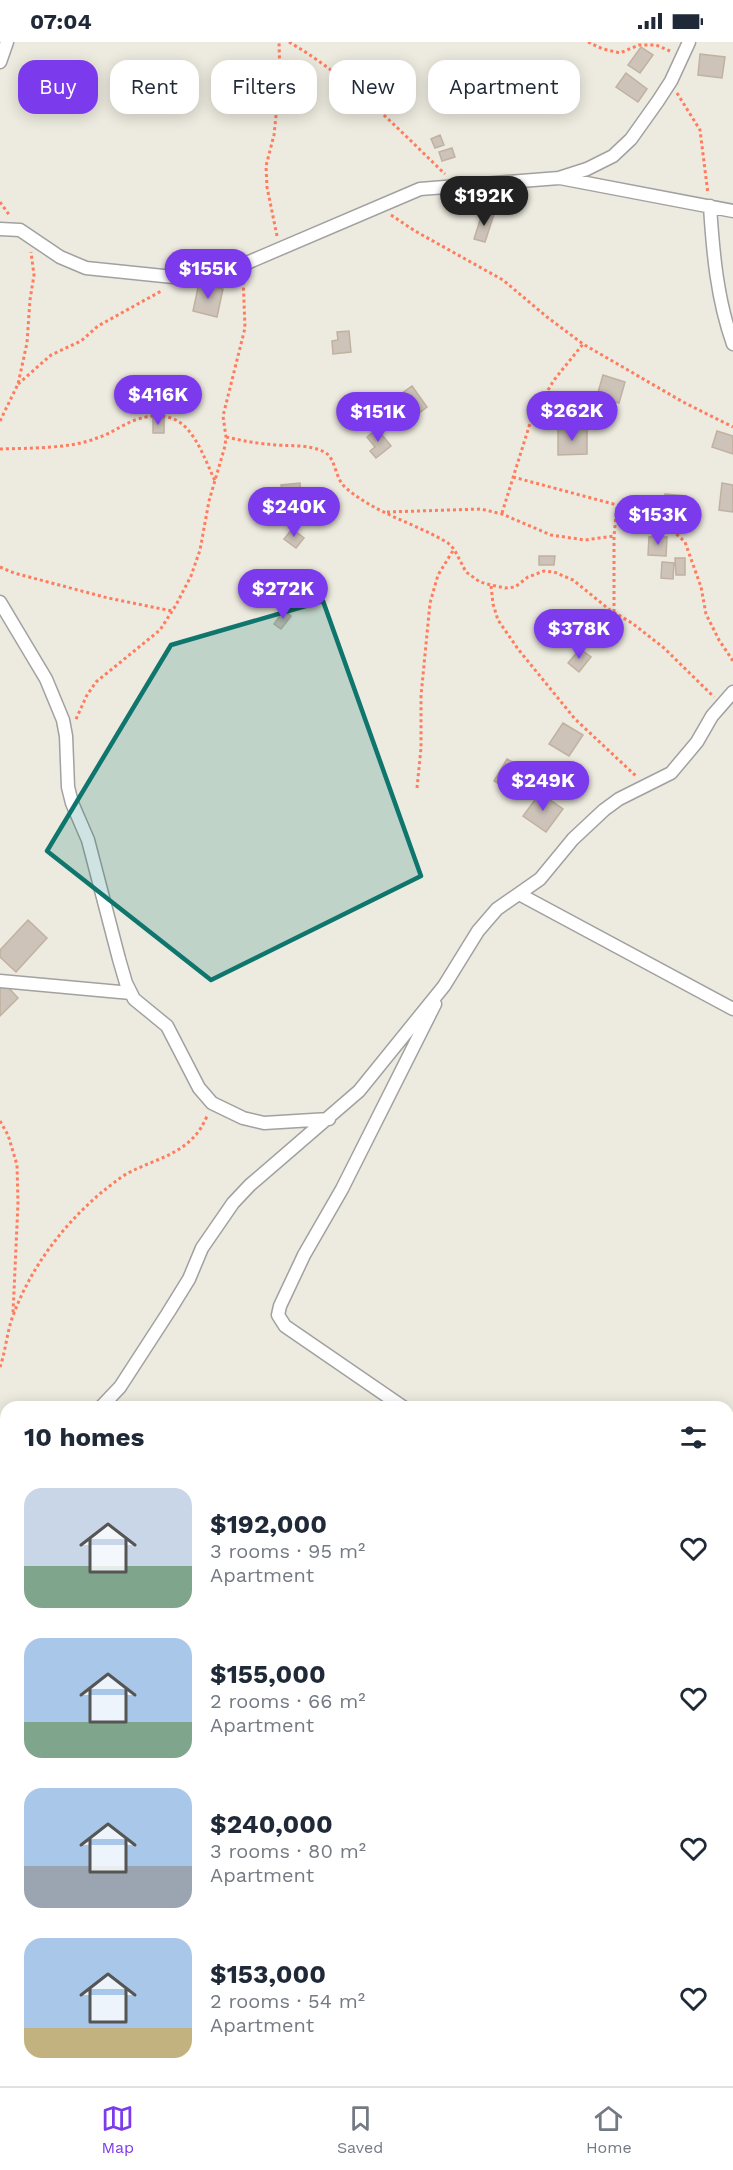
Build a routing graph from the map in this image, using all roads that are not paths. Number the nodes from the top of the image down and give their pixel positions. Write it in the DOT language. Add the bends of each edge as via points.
graph roads {
  1 [pos="7,42"];
  2 [pos="689,42"];
  3 [pos="0,62"];
  4 [pos="559,178"];
  5 [pos="710,206"];
  6 [pos="733,211"];
  7 [pos="0,229"];
  8 [pos="733,344"];
  9 [pos="0,602"];
  10 [pos="733,692"];
  11 [pos="519,894"];
  12 [pos="0,981"];
  13 [pos="444,986"];
  14 [pos="131,993"];
  15 [pos="733,1009"];
  16 [pos="328,1119"];
  17 [pos="107,1401"];
  18 [pos="394,1401"];
  1 -- 3 [label="street"];
  2 -- 4 [label="street" via="670,81 631,139 613,156"];
  4 -- 5 [label="street"];
  4 -- 7 [label="street" via="420,189 211,276 183,278 86,268 60,257 20,230"];
  5 -- 6 [label="street"];
  5 -- 8 [label="street" via="715,272"];
  9 -- 14 [label="street" via="46,678 63,720 68,787 88,840"];
  10 -- 11 [label="street" via="671,773 604,810 540,879"];
  11 -- 13 [label="street" via="496,909 478,931"];
  11 -- 15 [label="street"];
  12 -- 14 [label="street"];
  13 -- 16 [label="street" via="359,1091"];
  13 -- 18 [label="street" via="342,1189 304,1255 278,1315 285,1326"];
  14 -- 16 [label="street" via="145,1010 167,1026 199,1088 212,1103 243,1118 264,1122"];
  16 -- 17 [label="street" via="227,1209 202,1248 180,1294 120,1387"];
}
